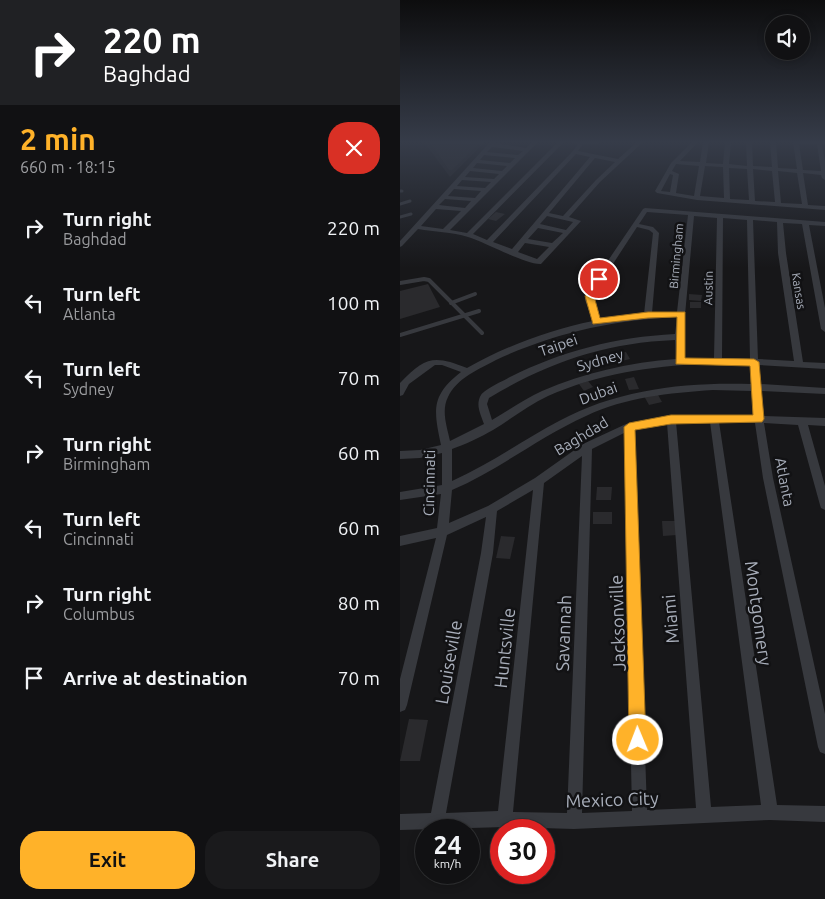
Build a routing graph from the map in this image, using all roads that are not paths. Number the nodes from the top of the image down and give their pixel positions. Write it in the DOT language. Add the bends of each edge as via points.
graph roads {
  1 [pos="455,184"];
  2 [pos="493,184"];
  3 [pos="520,184"];
  4 [pos="544,184"];
  5 [pos="570,184"];
  6 [pos="595,184"];
  7 [pos="662,184"];
  8 [pos="674,184"];
  9 [pos="699,184"];
  10 [pos="727,184"];
  11 [pos="750,184"];
  12 [pos="776,184"];
  13 [pos="801,184"];
  14 [pos="453,187"];
  15 [pos="486,190"];
  16 [pos="672,195"];
  17 [pos="444,198"];
  18 [pos="696,198"];
  19 [pos="476,200"];
  20 [pos="727,200"];
  21 [pos="410,201"];
  22 [pos="752,202"];
  23 [pos="400,204"];
  24 [pos="778,204"];
  25 [pos="805,206"];
  26 [pos="435,207"];
  27 [pos="825,208"];
  28 [pos="466,210"];
  29 [pos="411,214"];
  30 [pos="545,214"];
  31 [pos="691,214"];
  32 [pos="720,216"];
  33 [pos="400,217"];
  34 [pos="566,217"];
  35 [pos="750,218"];
  36 [pos="780,221"];
  37 [pos="805,223"];
  38 [pos="825,224"];
  39 [pos="535,225"];
  40 [pos="636,225"];
  41 [pos="417,227"];
  42 [pos="446,230"];
  43 [pos="568,232"];
  44 [pos="469,235"];
  45 [pos="524,240"];
  46 [pos="489,242"];
  47 [pos="400,245"];
  48 [pos="555,246"];
  49 [pos="512,253"];
  50 [pos="400,284"];
  51 [pos="475,294"];
  52 [pos="451,303"];
  53 [pos="479,312"];
  54 [pos="682,314"];
  55 [pos="648,315"];
  56 [pos="465,316"];
  57 [pos="597,322"];
  58 [pos="825,329"];
  59 [pos="482,333"];
  60 [pos="400,335"];
  61 [pos="679,337"];
  62 [pos="680,361"];
  63 [pos="718,361"];
  64 [pos="754,362"];
  65 [pos="799,364"];
  66 [pos="825,366"];
  67 [pos="467,371"];
  68 [pos="756,388"];
  69 [pos="825,391"];
  70 [pos="400,392"];
  71 [pos="714,418"];
  72 [pos="759,419"];
  73 [pos="671,420"];
  74 [pos="802,421"];
  75 [pos="825,422"];
  76 [pos="490,427"];
  77 [pos="629,427"];
  78 [pos="587,447"];
  79 [pos="447,449"];
  80 [pos="400,455"];
  81 [pos="538,481"];
  82 [pos="447,488"];
  83 [pos="400,496"];
  84 [pos="825,505"];
  85 [pos="492,509"];
  86 [pos="444,531"];
  87 [pos="400,541"];
  88 [pos="400,705"];
  89 [pos="825,747"];
  90 [pos="770,812"];
  91 [pos="825,814"];
  92 [pos="704,815"];
  93 [pos="438,819"];
  94 [pos="505,819"];
  95 [pos="640,819"];
  96 [pos="555,820"];
  97 [pos="574,821"];
  98 [pos="400,822"];
  99 [pos="415,822"];
  1 -- 14 [label="street"];
  2 -- 15 [label="street"];
  3 -- 44 [label="street"];
  4 -- 46 [label="street"];
  5 -- 30 [label="street"];
  6 -- 34 [label="street"];
  7 -- 16 [label="street" via="658,191"];
  8 -- 16 [label="street"];
  9 -- 18 [label="street"];
  10 -- 20 [label="street"];
  11 -- 22 [label="street"];
  12 -- 24 [label="street"];
  13 -- 25 [label="street"];
  14 -- 15 [label="street"];
  14 -- 17 [label="street"];
  15 -- 19 [label="street"];
  16 -- 18 [label="street"];
  17 -- 19 [label="street"];
  17 -- 26 [label="street"];
  18 -- 20 [label="street"];
  19 -- 28 [label="street"];
  20 -- 22 [label="street"];
  21 -- 23 [label="lane"];
  22 -- 24 [label="street"];
  24 -- 25 [label="street"];
  25 -- 27 [label="street"];
  26 -- 28 [label="street"];
  26 -- 41 [label="street"];
  28 -- 42 [label="street"];
  29 -- 33 [label="lane"];
  30 -- 34 [label="street"];
  30 -- 39 [label="street"];
  31 -- 32 [label="street"];
  31 -- 40 [label="street" via="645,210"];
  31 -- 54 [label="street, Birmingham"];
  32 -- 35 [label="street"];
  32 -- 63 [label="street, Austin"];
  34 -- 43 [label="street" via="578,221"];
  35 -- 36 [label="street"];
  35 -- 64 [label="street, Atlanta"];
  36 -- 37 [label="street"];
  36 -- 65 [label="street, Kansas"];
  37 -- 38 [label="street"];
  37 -- 58 [label="street"];
  39 -- 43 [label="street"];
  39 -- 45 [label="street"];
  40 -- 55 [label="street" via="651,228 656,233"];
  40 -- 57 [label="street" via="590,293 589,300"];
  41 -- 42 [label="street"];
  41 -- 47 [label="street"];
  42 -- 44 [label="street"];
  43 -- 48 [label="street"];
  44 -- 46 [label="street"];
  45 -- 48 [label="street"];
  45 -- 49 [label="street"];
  46 -- 49 [label="street"];
  48 -- 49 [label="street" via="538,262"];
  50 -- 52 [label="lane" via="429,280"];
  51 -- 52 [label="lane"];
  52 -- 56 [label="lane"];
  53 -- 56 [label="lane"];
  54 -- 55 [label="street, Cincinnati"];
  54 -- 61 [label="street, Birmingham"];
  55 -- 57 [label="street, Cincinnati"];
  56 -- 59 [label="lane"];
  56 -- 60 [label="lane"];
  57 -- 67 [label="street, Cincinnati" via="574,326 531,341"];
  61 -- 62 [label="street, Birmingham"];
  61 -- 76 [label="street, Taipei" via="605,346 543,363 485,396 482,404"];
  62 -- 63 [label="street, Sydney"];
  62 -- 76 [label="street, Sydney" via="628,366 583,380 544,395"];
  63 -- 64 [label="street, Sydney"];
  64 -- 65 [label="street, Sydney"];
  64 -- 68 [label="street, Atlanta"];
  65 -- 66 [label="street, Sydney"];
  67 -- 70 [label="street" via="442,362 428,363 403,384"];
  67 -- 79 [label="street, Cincinnati" via="444,396 440,406 439,416"];
  68 -- 69 [label="street, Dubai"];
  68 -- 72 [label="street, Atlanta"];
  68 -- 82 [label="street, Dubai" via="655,391 602,405 561,424 495,465"];
  71 -- 72 [label="street, Baghdad"];
  71 -- 73 [label="street, Baghdad"];
  71 -- 90 [label="street, Montgomery"];
  72 -- 74 [label="street, Baghdad"];
  72 -- 89 [label="street, Atlanta" via="768,478"];
  73 -- 77 [label="street, Baghdad"];
  73 -- 92 [label="street, Miami"];
  74 -- 75 [label="street, Baghdad"];
  74 -- 84 [label="street"];
  76 -- 79 [label="street, Sydney"];
  77 -- 78 [label="street, Baghdad"];
  77 -- 95 [label="street, Jacksonville"];
  78 -- 81 [label="street, Baghdad"];
  78 -- 97 [label="street, Savannah"];
  79 -- 80 [label="street, Sydney"];
  79 -- 82 [label="street, Cincinnati"];
  81 -- 85 [label="street, Baghdad"];
  81 -- 94 [label="street, Huntsville"];
  82 -- 83 [label="street, Dubai"];
  82 -- 86 [label="street, Cincinnati"];
  85 -- 86 [label="street, Baghdad"];
  85 -- 93 [label="street, Louiseville" via="487,554"];
  86 -- 87 [label="street, Baghdad"];
  86 -- 88 [label="street, Cincinnati"];
  90 -- 91 [label="street, Mexico City"];
  90 -- 92 [label="street, Mexico City"];
  92 -- 95 [label="street, Mexico City"];
  95 -- 97 [label="street, Mexico City"];
  96 -- 97 [label="street, Mexico City"];
  98 -- 99 [label="street, Mexico City"];
}
